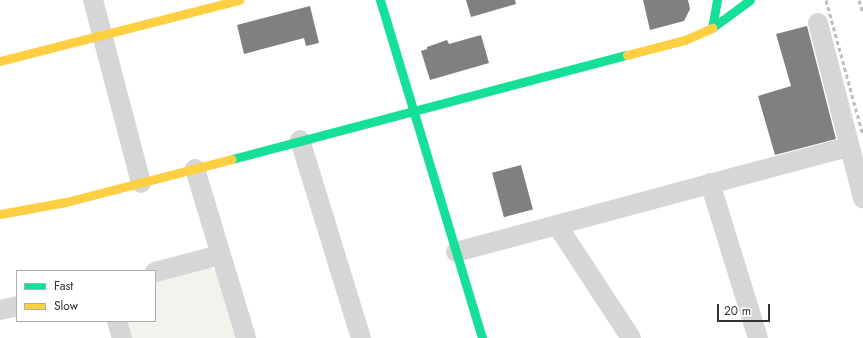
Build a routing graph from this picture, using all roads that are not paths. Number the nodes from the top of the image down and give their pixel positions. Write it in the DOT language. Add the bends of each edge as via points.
graph roads {
  1 [pos="93,0"];
  2 [pos="239,0"];
  3 [pos="380,0"];
  4 [pos="717,0"];
  5 [pos="750,0"];
  6 [pos="818,23"];
  7 [pos="712,28"];
  8 [pos="102,36"];
  9 [pos="0,61"];
  10 [pos="414,111"];
  11 [pos="300,140"];
  12 [pos="849,147"];
  13 [pos="195,169"];
  14 [pos="141,183"];
  15 [pos="710,183"];
  16 [pos="863,198"];
  17 [pos="0,214"];
  18 [pos="557,225"];
  19 [pos="456,252"];
  20 [pos="220,255"];
  21 [pos="156,272"];
  22 [pos="16,306"];
  23 [pos="0,310"];
  24 [pos="117,322"];
  25 [pos="752,336"];
  26 [pos="122,338"];
  27 [pos="246,338"];
  28 [pos="361,338"];
  29 [pos="482,338"];
  30 [pos="631,338"];
  1 -- 8 [label="street"];
  2 -- 8 [label="street"];
  3 -- 10 [label="street"];
  4 -- 7 [label="street"];
  5 -- 7 [label="street"];
  6 -- 12 [label="street"];
  7 -- 10 [label="street" via="685,40"];
  8 -- 9 [label="street"];
  8 -- 14 [label="street"];
  10 -- 11 [label="street"];
  10 -- 19 [label="street"];
  11 -- 13 [label="street"];
  11 -- 28 [label="street"];
  12 -- 15 [label="street"];
  12 -- 16 [label="street"];
  13 -- 14 [label="street"];
  13 -- 20 [label="street"];
  14 -- 17 [label="street" via="66,202"];
  15 -- 18 [label="street"];
  15 -- 25 [label="street"];
  18 -- 19 [label="street"];
  18 -- 30 [label="street"];
  19 -- 29 [label="street"];
  20 -- 21 [label="street"];
  20 -- 27 [label="street"];
  22 -- 23 [label="street"];
  24 -- 26 [label="street"];
}
